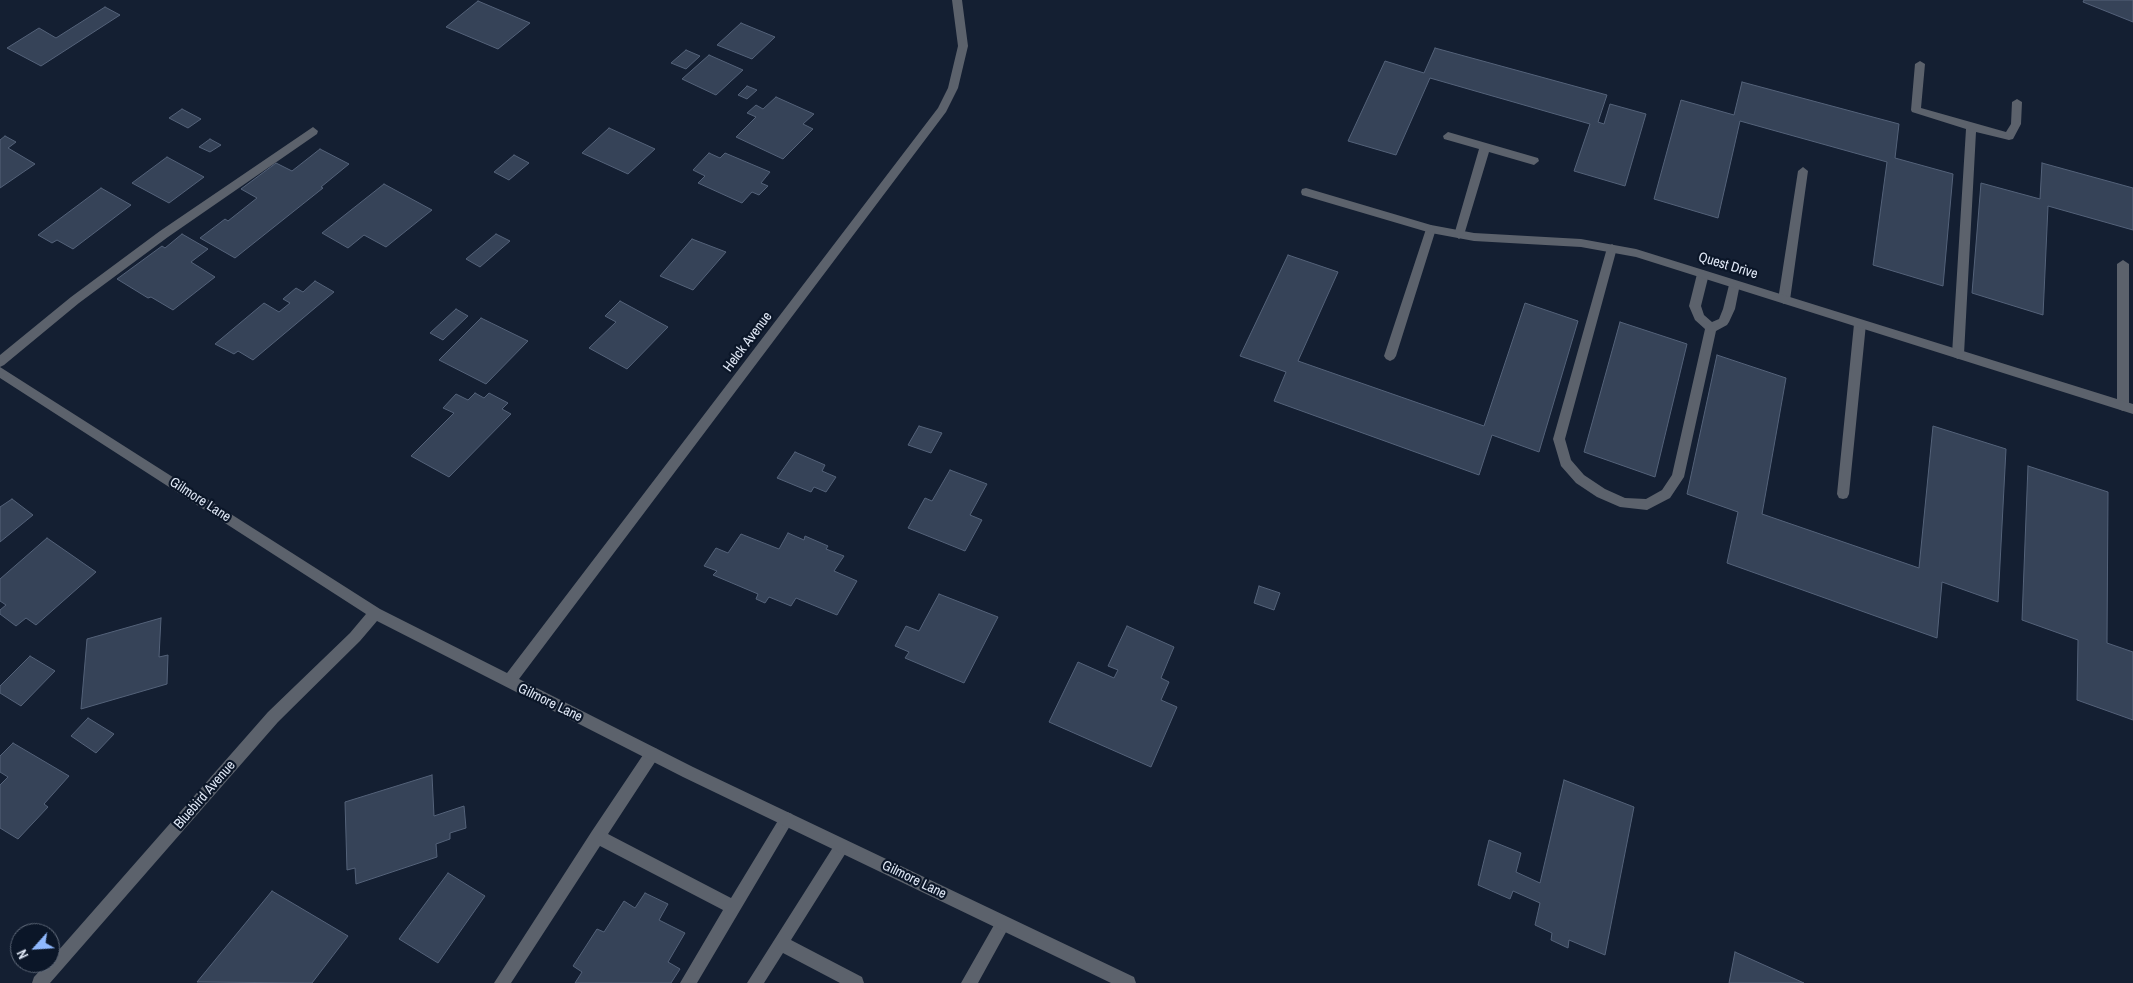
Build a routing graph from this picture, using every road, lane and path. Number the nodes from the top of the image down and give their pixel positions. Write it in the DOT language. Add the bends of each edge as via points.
graph roads {
  1 [pos="957,0"];
  2 [pos="1920,64"];
  3 [pos="2018,102"];
  4 [pos="1971,127"];
  5 [pos="314,131"];
  6 [pos="1448,136"];
  7 [pos="1485,147"];
  8 [pos="1534,161"];
  9 [pos="1803,171"];
  10 [pos="1306,192"];
  11 [pos="1431,229"];
  12 [pos="1459,234"];
  13 [pos="1612,248"];
  14 [pos="2123,264"];
  15 [pos="1703,274"];
  16 [pos="1734,284"];
  17 [pos="1784,300"];
  18 [pos="1860,324"];
  19 [pos="1711,328"];
  20 [pos="1958,354"];
  21 [pos="1390,356"];
  22 [pos="0,362"];
  23 [pos="0,372"];
  24 [pos="2128,407"];
  25 [pos="1843,494"];
  26 [pos="375,613"];
  27 [pos="508,682"];
  28 [pos="652,754"];
  29 [pos="787,819"];
  30 [pos="597,836"];
  31 [pos="842,846"];
  32 [pos="734,908"];
  33 [pos="1003,923"];
  34 [pos="780,943"];
  35 [pos="40,983"];
  36 [pos="502,983"];
  37 [pos="688,983"];
  38 [pos="756,983"];
  39 [pos="856,983"];
  40 [pos="969,983"];
  41 [pos="1128,983"];
  1 -- 27 [label="street, Helck Avenue" via="963,46 953,88 942,110"];
  2 -- 4 [label="street" via="1916,110"];
  3 -- 4 [label="street" via="2016,124 2009,136"];
  4 -- 20 [label="street"];
  5 -- 22 [label="street" via="75,300"];
  6 -- 7 [label="street"];
  7 -- 8 [label="street"];
  7 -- 12 [label="street"];
  9 -- 17 [label="street"];
  10 -- 11 [label="street, Quest Drive"];
  11 -- 12 [label="street, Quest Drive"];
  11 -- 21 [label="street"];
  12 -- 13 [label="street, Quest Drive"];
  13 -- 15 [label="street, Quest Drive"];
  13 -- 19 [label="street" via="1558,439 1565,462 1580,480 1624,503 1647,504 1666,494 1678,477"];
  14 -- 24 [label="street"];
  15 -- 16 [label="street, Quest Drive"];
  15 -- 19 [label="street" via="1695,306 1699,317"];
  16 -- 17 [label="street, Quest Drive"];
  16 -- 19 [label="street" via="1723,322"];
  17 -- 18 [label="street, Quest Drive"];
  18 -- 20 [label="street, Quest Drive"];
  18 -- 25 [label="street"];
  20 -- 24 [label="street, Quest Drive"];
  23 -- 26 [label="street, Gilmore Lane"];
  26 -- 27 [label="street, Gilmore Lane"];
  26 -- 35 [label="street, Bluebird Avenue" via="355,637 273,717"];
  27 -- 28 [label="street, Gilmore Lane"];
  28 -- 29 [label="street, Gilmore Lane"];
  28 -- 30 [label="street"];
  29 -- 31 [label="street, Gilmore Lane"];
  29 -- 32 [label="street"];
  30 -- 32 [label="street"];
  30 -- 36 [label="street"];
  31 -- 33 [label="street, Gilmore Lane"];
  31 -- 34 [label="street"];
  32 -- 37 [label="street"];
  33 -- 40 [label="street"];
  33 -- 41 [label="street, Gilmore Lane"];
  34 -- 38 [label="street"];
  34 -- 39 [label="street"];
}
